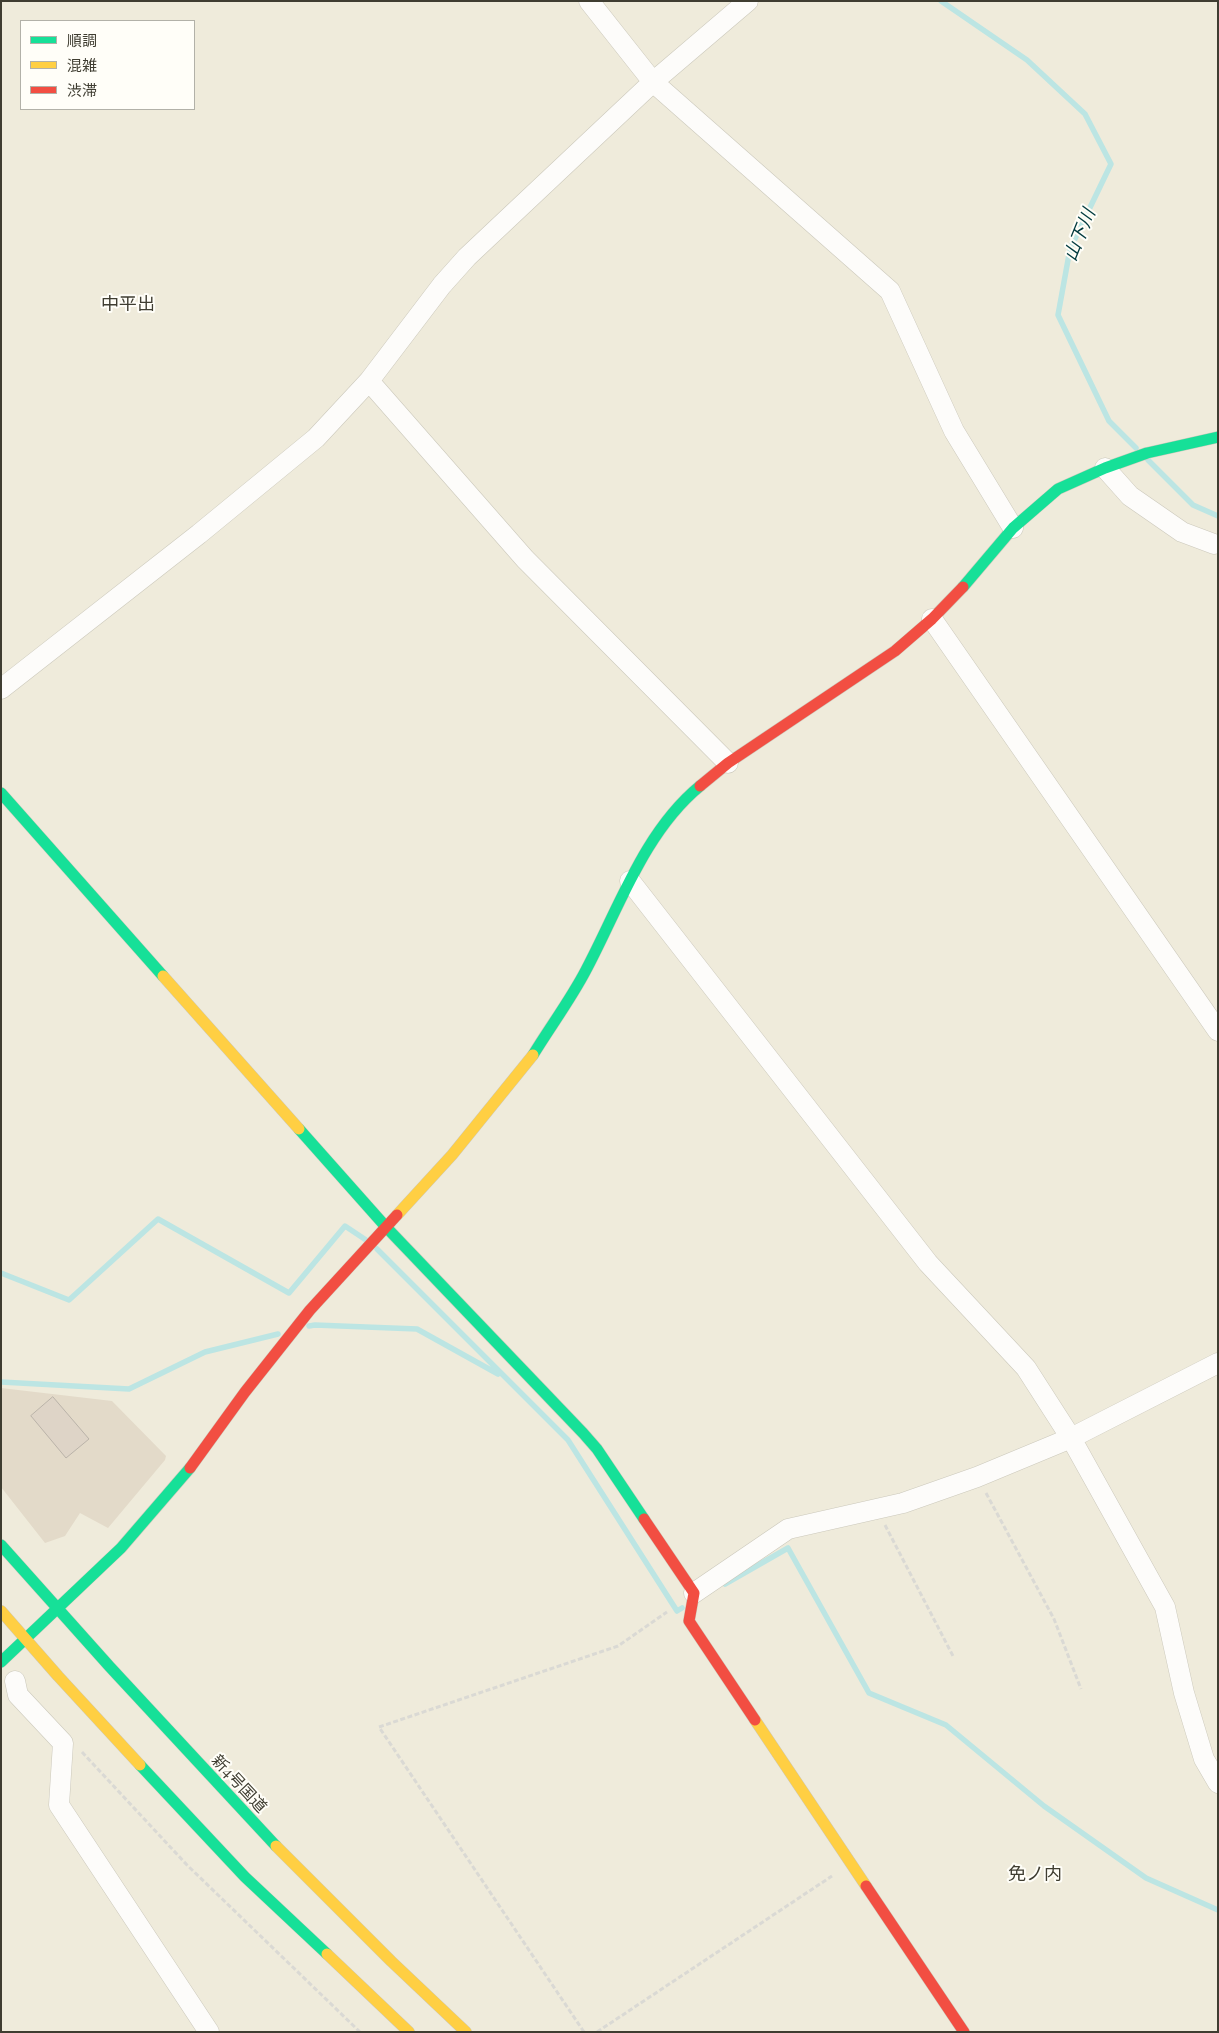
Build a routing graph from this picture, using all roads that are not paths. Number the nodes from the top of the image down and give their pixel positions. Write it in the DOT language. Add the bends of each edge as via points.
graph roads {
  1 [pos="589,1"];
  2 [pos="748,1"];
  3 [pos="653,82"];
  4 [pos="369,382"];
  5 [pos="1218,437"];
  6 [pos="1105,468"];
  7 [pos="1013,528"];
  8 [pos="1214,544"];
  9 [pos="932,619"];
  10 [pos="1,689"];
  11 [pos="728,763"];
  12 [pos="1,793"];
  13 [pos="630,881"];
  14 [pos="1218,1031"];
  15 [pos="386,1227"];
  16 [pos="1218,1363"];
  17 [pos="1071,1438"];
  18 [pos="1,1545"];
  19 [pos="694,1593"];
  20 [pos="56,1609"];
  21 [pos="1,1610"];
  22 [pos="26,1639"];
  23 [pos="1,1662"];
  24 [pos="15,1681"];
  25 [pos="1218,1783"];
  26 [pos="209,2032"];
  27 [pos="409,2032"];
  28 [pos="466,2032"];
  29 [pos="964,2032"];
  1 -- 3 [label="street"];
  2 -- 3 [label="street"];
  3 -- 4 [label="street" via="467,257"];
  3 -- 7 [label="street" via="890,291 954,431"];
  4 -- 10 [label="street" via="316,438"];
  4 -- 11 [label="street" via="525,560"];
  5 -- 6 [label="main road" via="1147,453"];
  6 -- 7 [label="main road" via="1058,490"];
  6 -- 8 [label="street" via="1130,496 1182,532"];
  7 -- 9 [label="main road"];
  9 -- 11 [label="main road" via="895,651"];
  9 -- 14 [label="street"];
  11 -- 13 [label="main road" via="688,796 658,834"];
  12 -- 15 [label="main road"];
  13 -- 15 [label="main road" via="585,972 531,1057 452,1155"];
  13 -- 17 [label="street" via="928,1263 1026,1368"];
  15 -- 19 [label="main road" via="592,1444"];
  15 -- 20 [label="main road" via="310,1310 244,1392 184,1478 121,1548"];
  16 -- 17 [label="street"];
  17 -- 19 [label="street" via="977,1477 903,1502 788,1529"];
  17 -- 25 [label="street" via="1165,1607 1184,1693 1204,1759"];
  18 -- 20 [label="main road, 新4号国道"];
  19 -- 29 [label="main road" via="689,1621"];
  20 -- 22 [label="main road"];
  20 -- 28 [label="main road, 新4号国道" via="275,1847"];
  21 -- 22 [label="main road"];
  22 -- 23 [label="main road"];
  22 -- 27 [label="main road" via="245,1877"];
  24 -- 26 [label="street" via="18,1695 63,1743 59,1805"];
}
